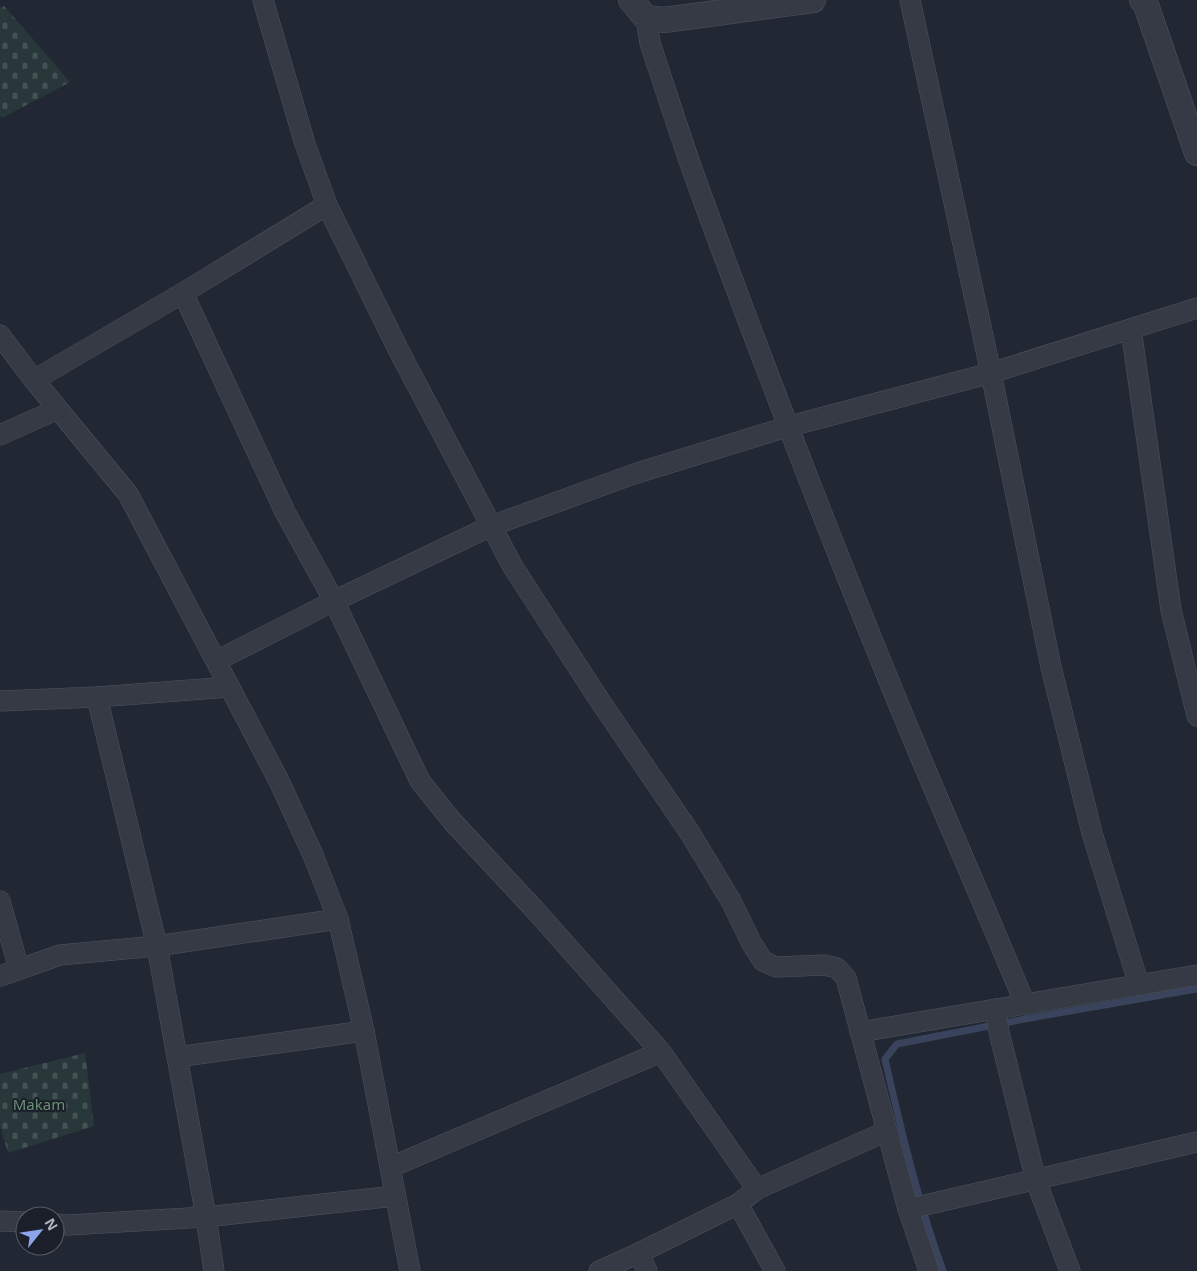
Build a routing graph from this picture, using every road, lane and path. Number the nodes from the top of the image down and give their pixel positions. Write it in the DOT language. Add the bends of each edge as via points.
graph roads {
  1 [pos="263,0"];
  2 [pos="813,0"];
  3 [pos="910,0"];
  4 [pos="1142,0"];
  5 [pos="638,9"];
  6 [pos="1197,153"];
  7 [pos="327,205"];
  8 [pos="183,293"];
  9 [pos="1197,308"];
  10 [pos="1131,329"];
  11 [pos="0,336"];
  12 [pos="991,373"];
  13 [pos="34,380"];
  14 [pos="58,409"];
  15 [pos="790,426"];
  16 [pos="0,435"];
  17 [pos="491,526"];
  18 [pos="334,600"];
  19 [pos="216,661"];
  20 [pos="230,687"];
  21 [pos="97,697"];
  22 [pos="0,701"];
  23 [pos="1197,716"];
  24 [pos="0,902"];
  25 [pos="338,919"];
  26 [pos="156,946"];
  27 [pos="19,969"];
  28 [pos="1197,975"];
  29 [pos="0,976"];
  30 [pos="1139,985"];
  31 [pos="1025,1004"];
  32 [pos="997,1019"];
  33 [pos="364,1031"];
  34 [pos="860,1032"];
  35 [pos="661,1052"];
  36 [pos="176,1057"];
  37 [pos="887,1131"];
  38 [pos="1197,1142"];
  39 [pos="391,1167"];
  40 [pos="1036,1181"];
  41 [pos="757,1189"];
  42 [pos="395,1196"];
  43 [pos="738,1204"];
  44 [pos="919,1207"];
  45 [pos="206,1217"];
  46 [pos="0,1221"];
  47 [pos="15,1222"];
  48 [pos="65,1225"];
  49 [pos="643,1262"];
  50 [pos="214,1271"];
  51 [pos="410,1271"];
  52 [pos="599,1271"];
  53 [pos="775,1271"];
  54 [pos="929,1271"];
  55 [pos="1070,1271"];
  1 -- 7 [label="street" via="305,144"];
  2 -- 5 [label="street" via="664,20"];
  3 -- 12 [label="street"];
  4 -- 6 [label="street"];
  5 -- 15 [label="street" via="704,203"];
  7 -- 8 [label="street"];
  7 -- 17 [label="street"];
  8 -- 13 [label="street"];
  8 -- 18 [label="street" via="285,512"];
  9 -- 10 [label="street"];
  10 -- 12 [label="street"];
  10 -- 23 [label="street" via="1171,610"];
  11 -- 13 [label="street"];
  12 -- 15 [label="street"];
  12 -- 30 [label="street" via="1050,667 1092,832"];
  13 -- 14 [label="street"];
  14 -- 16 [label="street"];
  14 -- 19 [label="street" via="128,494"];
  15 -- 17 [label="street" via="634,474"];
  15 -- 31 [label="street" via="920,756"];
  17 -- 18 [label="street"];
  17 -- 34 [label="street" via="513,567 690,833 763,961 776,967 824,965 837,968 846,978"];
  18 -- 19 [label="street"];
  18 -- 35 [label="street" via="420,781 452,821"];
  19 -- 20 [label="street"];
  20 -- 21 [label="street"];
  20 -- 25 [label="street" via="313,855"];
  21 -- 22 [label="street"];
  21 -- 26 [label="street"];
  24 -- 27 [label="street"];
  25 -- 26 [label="street"];
  25 -- 33 [label="street"];
  26 -- 27 [label="street" via="60,956"];
  26 -- 36 [label="street"];
  27 -- 29 [label="street"];
  28 -- 30 [label="street"];
  30 -- 31 [label="street"];
  31 -- 32 [label="street"];
  32 -- 34 [label="street"];
  32 -- 40 [label="street"];
  33 -- 36 [label="street"];
  33 -- 39 [label="street"];
  34 -- 37 [label="street"];
  35 -- 39 [label="street"];
  35 -- 41 [label="street"];
  36 -- 45 [label="street"];
  37 -- 41 [label="street"];
  37 -- 44 [label="street"];
  38 -- 40 [label="street"];
  39 -- 42 [label="street"];
  40 -- 44 [label="street"];
  40 -- 55 [label="street"];
  41 -- 43 [label="street"];
  42 -- 45 [label="street"];
  42 -- 51 [label="street"];
  43 -- 49 [label="street"];
  43 -- 53 [label="street"];
  44 -- 54 [label="street"];
  45 -- 48 [label="street"];
  45 -- 50 [label="street"];
  46 -- 47 [label="street"];
  49 -- 52 [label="street"];
}
